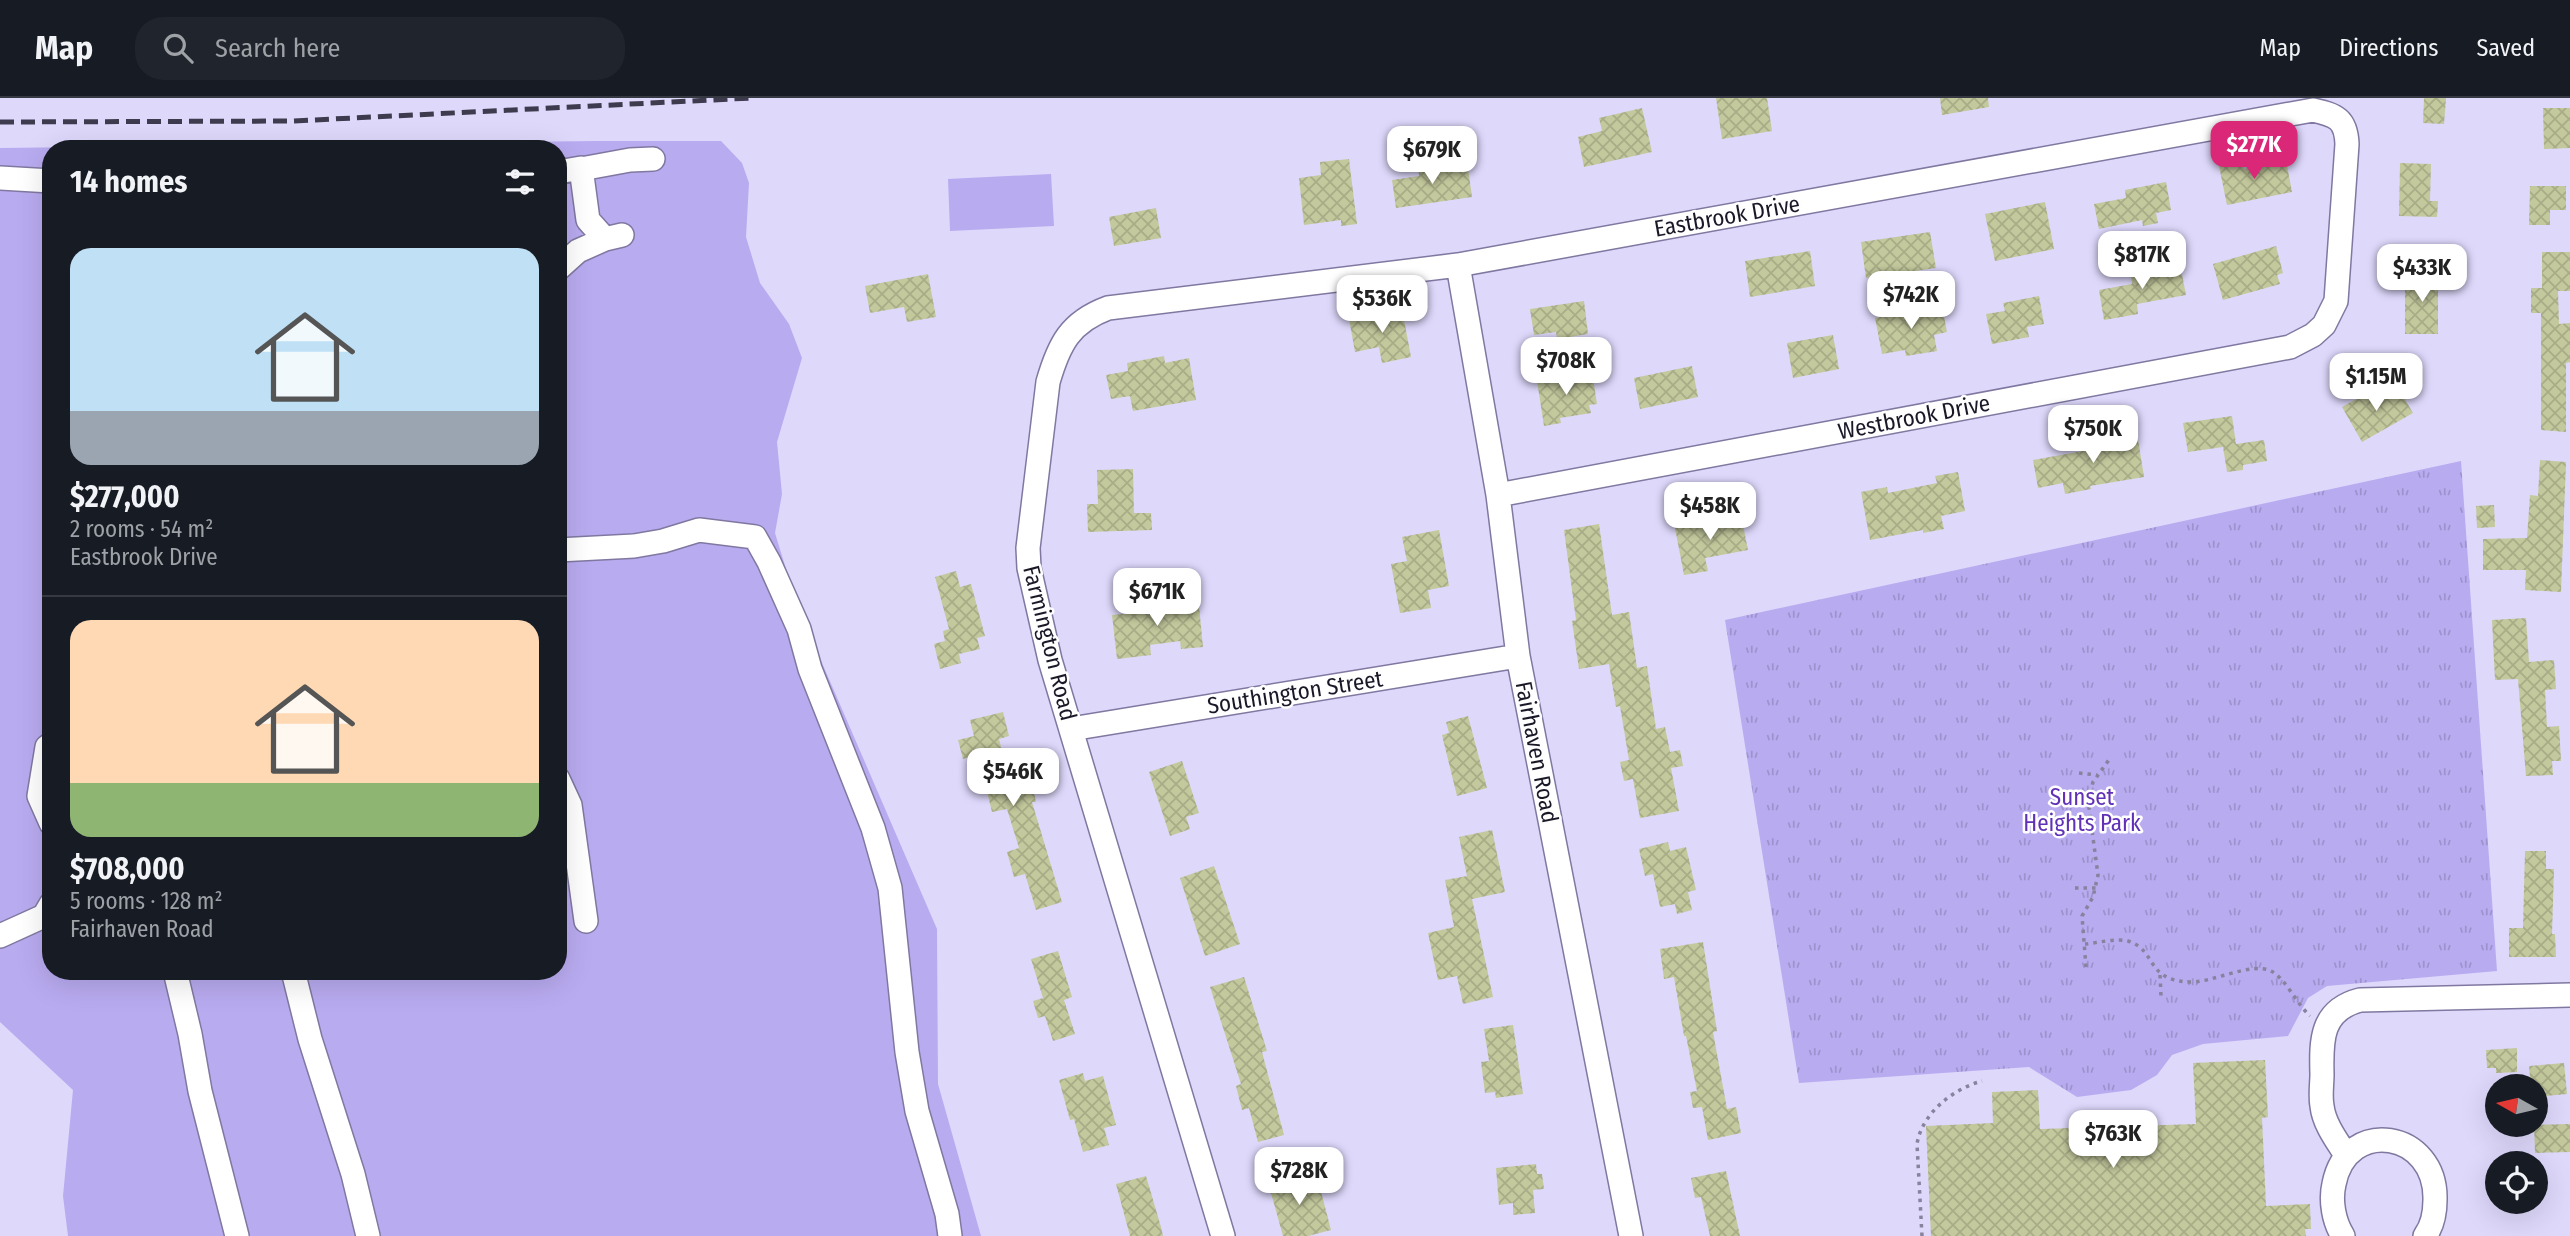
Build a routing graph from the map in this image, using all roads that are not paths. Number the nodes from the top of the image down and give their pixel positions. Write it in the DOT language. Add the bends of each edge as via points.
graph roads {
  1 [pos="2341,120"];
  2 [pos="653,159"];
  3 [pos="570,170"];
  4 [pos="0,178"];
  5 [pos="42,180"];
  6 [pos="567,261"];
  7 [pos="1458,265"];
  8 [pos="1108,308"];
  9 [pos="1499,495"];
  10 [pos="567,550"];
  11 [pos="1518,656"];
  12 [pos="1071,729"];
  13 [pos="42,774"];
  14 [pos="567,798"];
  15 [pos="42,804"];
  16 [pos="42,917"];
  17 [pos="586,921"];
  18 [pos="0,936"];
  19 [pos="177,980"];
  20 [pos="295,980"];
  21 [pos="2570,995"];
  22 [pos="2346,1155"];
  23 [pos="237,1236"];
  24 [pos="368,1236"];
  25 [pos="950,1236"];
  26 [pos="1223,1236"];
  27 [pos="1631,1236"];
  28 [pos="2343,1236"];
  29 [pos="2425,1236"];
  1 -- 7 [label="street, Eastbrook Drive" via="2314,110"];
  1 -- 9 [label="street, Westbrook Drive" via="2347,144 2336,301 2324,325 2302,342"];
  2 -- 3 [label="street"];
  3 -- 6 [label="street" via="588,220 613,237 578,251"];
  4 -- 5 [label="street"];
  7 -- 8 [label="street, Eastbrook Drive"];
  7 -- 9 [label="street, Fairhaven Road"];
  8 -- 12 [label="street, Farmington Road" via="1073,327 1054,362 1028,548 1048,649"];
  9 -- 11 [label="street, Fairhaven Road"];
  10 -- 25 [label="street" via="634,546 699,530 755,537 769,562 799,629 810,669 873,828 890,888 916,1111"];
  11 -- 12 [label="street, Southington Street"];
  11 -- 27 [label="street, Fairhaven Road"];
  12 -- 26 [label="street, Farmington Road"];
  13 -- 15 [label="street" via="38,796"];
  14 -- 17 [label="street"];
  16 -- 18 [label="street"];
  19 -- 23 [label="street"];
  20 -- 24 [label="street"];
  21 -- 22 [label="street" via="2360,1000 2335,1012 2321,1047 2322,1108"];
  22 -- 28 [label="street" via="2333,1188 2337,1228"];
  22 -- 29 [label="street" via="2360,1144 2379,1140 2398,1143 2426,1161 2433,1177 2435,1215"];
}
